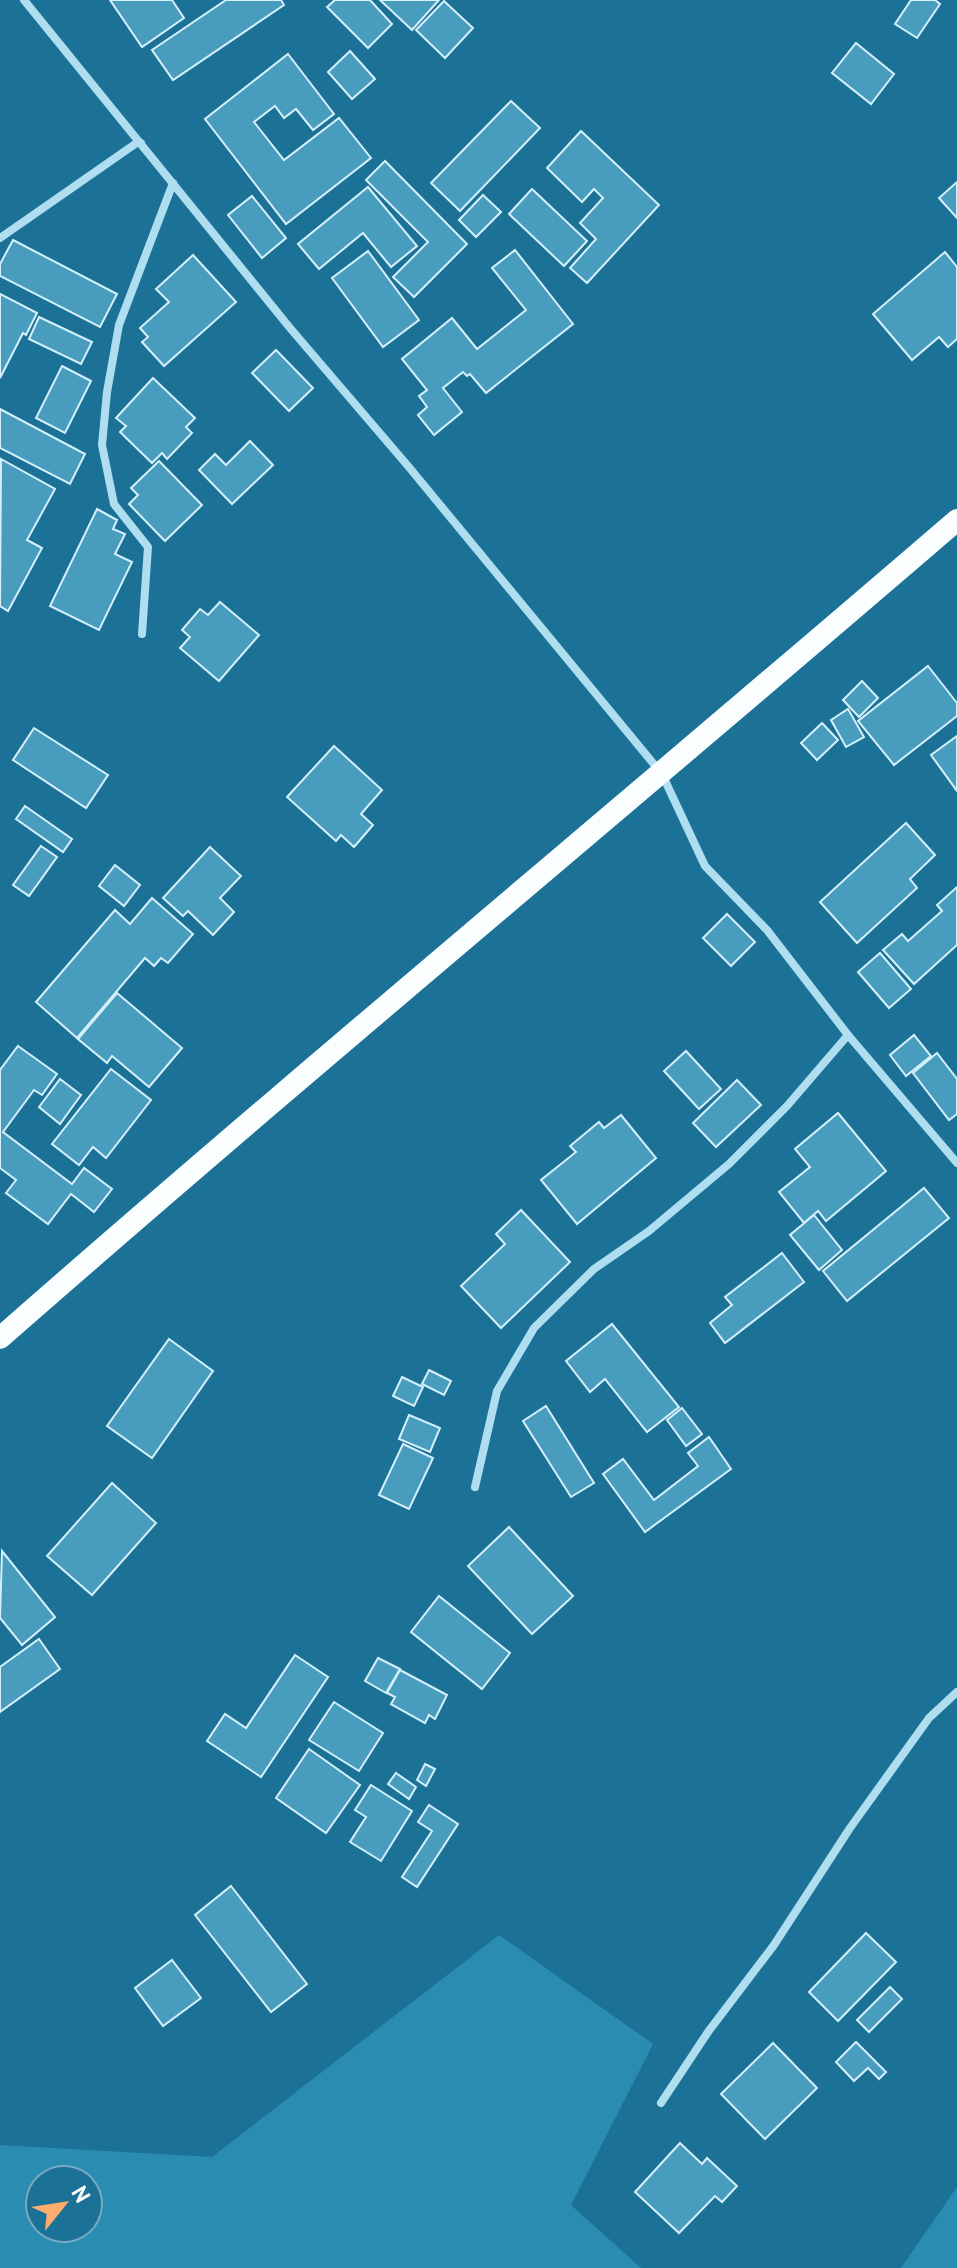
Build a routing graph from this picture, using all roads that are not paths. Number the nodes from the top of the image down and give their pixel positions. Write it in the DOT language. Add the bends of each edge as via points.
graph roads {
  1 [pos="24,0"];
  2 [pos="141,144"];
  3 [pos="173,183"];
  4 [pos="0,238"];
  5 [pos="957,520"];
  6 [pos="142,634"];
  7 [pos="662,774"];
  8 [pos="848,1035"];
  9 [pos="957,1163"];
  10 [pos="0,1338"];
  11 [pos="475,1487"];
  12 [pos="957,1692"];
  13 [pos="661,2103"];
  1 -- 2 [label="street"];
  2 -- 3 [label="street"];
  2 -- 4 [label="street"];
  3 -- 6 [label="street" via="119,325 102,445 114,504 148,547"];
  3 -- 7 [label="street"];
  5 -- 7 [label="highway"];
  7 -- 8 [label="street" via="705,866 767,930"];
  7 -- 10 [label="highway"];
  8 -- 9 [label="street"];
  8 -- 11 [label="street" via="729,1164 594,1269 534,1328 497,1391"];
  12 -- 13 [label="street" via="929,1718"];
}
